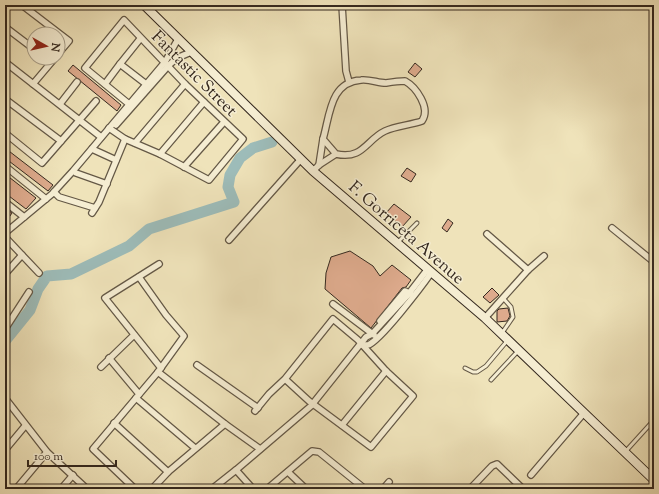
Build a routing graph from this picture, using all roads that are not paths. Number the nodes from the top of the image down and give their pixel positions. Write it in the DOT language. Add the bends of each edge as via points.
graph roads {
  1 [pos="22,5"];
  2 [pos="144,5"];
  3 [pos="342,5"];
  4 [pos="49,26"];
  5 [pos="5,27"];
  6 [pos="140,39"];
  7 [pos="178,39"];
  8 [pos="26,43"];
  9 [pos="191,52"];
  10 [pos="5,62"];
  11 [pos="120,64"];
  12 [pos="167,64"];
  13 [pos="48,66"];
  14 [pos="77,82"];
  15 [pos="349,82"];
  16 [pos="33,84"];
  17 [pos="104,84"];
  18 [pos="146,84"];
  19 [pos="185,84"];
  20 [pos="5,99"];
  21 [pos="96,101"];
  22 [pos="204,102"];
  23 [pos="60,104"];
  24 [pos="129,104"];
  25 [pos="80,120"];
  26 [pos="224,122"];
  27 [pos="110,129"];
  28 [pos="5,133"];
  29 [pos="101,137"];
  30 [pos="125,139"];
  31 [pos="324,139"];
  32 [pos="61,141"];
  33 [pos="135,143"];
  34 [pos="94,150"];
  35 [pos="160,154"];
  36 [pos="336,154"];
  37 [pos="301,159"];
  38 [pos="116,160"];
  39 [pos="5,166"];
  40 [pos="184,167"];
  41 [pos="316,168"];
  42 [pos="76,173"];
  43 [pos="107,184"];
  44 [pos="54,193"];
  45 [pos="46,199"];
  46 [pos="5,202"];
  47 [pos="24,217"];
  48 [pos="417,223"];
  49 [pos="612,228"];
  50 [pos="5,233"];
  51 [pos="487,234"];
  52 [pos="5,237"];
  53 [pos="230,240"];
  54 [pos="397,244"];
  55 [pos="22,254"];
  56 [pos="544,256"];
  57 [pos="654,262"];
  58 [pos="159,264"];
  59 [pos="528,270"];
  60 [pos="429,271"];
  61 [pos="39,273"];
  62 [pos="5,274"];
  63 [pos="139,278"];
  64 [pos="29,292"];
  65 [pos="412,294"];
  66 [pos="503,298"];
  67 [pos="333,304"];
  68 [pos="485,318"];
  69 [pos="5,329"];
  70 [pos="371,333"];
  71 [pos="501,334"];
  72 [pos="134,335"];
  73 [pos="378,338"];
  74 [pos="507,341"];
  75 [pos="362,345"];
  76 [pos="518,351"];
  77 [pos="109,358"];
  78 [pos="197,365"];
  79 [pos="101,367"];
  80 [pos="465,368"];
  81 [pos="160,370"];
  82 [pos="386,371"];
  83 [pos="285,379"];
  84 [pos="491,380"];
  85 [pos="138,396"];
  86 [pos="5,398"];
  87 [pos="312,404"];
  88 [pos="584,413"];
  89 [pos="654,420"];
  90 [pos="114,423"];
  91 [pos="225,424"];
  92 [pos="25,426"];
  93 [pos="342,426"];
  94 [pos="196,448"];
  95 [pos="260,449"];
  96 [pos="5,450"];
  97 [pos="47,452"];
  98 [pos="625,452"];
  99 [pos="236,470"];
  100 [pos="168,472"];
  101 [pos="288,472"];
  102 [pos="531,474"];
  103 [pos="72,475"];
  104 [pos="654,480"];
  105 [pos="389,482"];
  106 [pos="654,485"];
  107 [pos="16,489"];
  108 [pos="61,489"];
  109 [pos="87,489"];
  110 [pos="135,489"];
  111 [pos="152,489"];
  112 [pos="212,489"];
  113 [pos="253,489"];
  114 [pos="267,489"];
  115 [pos="306,489"];
  116 [pos="365,489"];
  117 [pos="383,489"];
  118 [pos="471,489"];
  119 [pos="523,489"];
  120 [pos="650,489"];
  1 -- 4 [label="street"];
  2 -- 7 [label="main road, F. Gorriceta Avenue"];
  3 -- 15 [label="street"];
  5 -- 8 [label="street"];
  6 -- 11 [label="street"];
  6 -- 12 [label="street, Fantastic Street"];
  6 -- 17 [label="street, Fantastic Street" via="124,21 86,66 86,69"];
  7 -- 9 [label="main road, F. Gorriceta Avenue"];
  7 -- 12 [label="street"];
  9 -- 12 [label="street"];
  9 -- 37 [label="main road, F. Gorriceta Avenue"];
  10 -- 16 [label="street"];
  11 -- 17 [label="street"];
  11 -- 18 [label="street"];
  12 -- 18 [label="street"];
  12 -- 19 [label="street, Fantastic Street"];
  12 -- 27 [label="street"];
  13 -- 16 [label="street"];
  14 -- 23 [label="street"];
  15 -- 31 [label="street" via="340,87 334,98"];
  15 -- 36 [label="street" via="362,79 385,83 405,81 416,90 425,109 425,116 422,121 383,132 363,150 344,156"];
  16 -- 23 [label="street"];
  17 -- 24 [label="street, Fantastic Street"];
  18 -- 24 [label="street"];
  19 -- 22 [label="street, Fantastic Street"];
  19 -- 33 [label="street"];
  20 -- 32 [label="street"];
  21 -- 25 [label="street"];
  22 -- 26 [label="street, Fantastic Street"];
  22 -- 35 [label="street"];
  23 -- 25 [label="street"];
  24 -- 27 [label="street"];
  25 -- 29 [label="street"];
  25 -- 32 [label="street"];
  26 -- 40 [label="street"];
  26 -- 40 [label="street, Fantastic Street" via="243,139 209,180"];
  27 -- 29 [label="street"];
  27 -- 30 [label="street"];
  27 -- 34 [label="street"];
  28 -- 32 [label="street" via="42,163"];
  29 -- 34 [label="street"];
  30 -- 33 [label="street"];
  30 -- 38 [label="street"];
  31 -- 36 [label="street"];
  31 -- 41 [label="street"];
  33 -- 35 [label="street"];
  34 -- 38 [label="street"];
  34 -- 42 [label="street"];
  34 -- 44 [label="street"];
  35 -- 40 [label="street"];
  36 -- 41 [label="street"];
  37 -- 41 [label="main road, F. Gorriceta Avenue"];
  37 -- 53 [label="street"];
  38 -- 43 [label="street"];
  39 -- 45 [label="street"];
  41 -- 54 [label="main road, F. Gorriceta Avenue"];
  42 -- 43 [label="street"];
  42 -- 44 [label="street" via="65,186"];
  43 -- 44 [label="street" via="94,210"];
  44 -- 45 [label="street"];
  45 -- 47 [label="street"];
  46 -- 47 [label="street"];
  47 -- 50 [label="street"];
  48 -- 54 [label="lane"];
  49 -- 57 [label="street"];
  51 -- 59 [label="street"];
  52 -- 55 [label="street"];
  54 -- 60 [label="main road, F. Gorriceta Avenue"];
  55 -- 61 [label="street"];
  55 -- 62 [label="street"];
  56 -- 59 [label="street"];
  58 -- 63 [label="street"];
  59 -- 66 [label="street"];
  60 -- 65 [label="street"];
  60 -- 68 [label="main road, F. Gorriceta Avenue"];
  63 -- 72 [label="street" via="105,297"];
  63 -- 81 [label="street" via="184,336"];
  64 -- 69 [label="street"];
  65 -- 70 [label="street" via="406,291"];
  65 -- 73 [label="street"];
  66 -- 68 [label="street"];
  66 -- 71 [label="lane" via="511,307 513,317"];
  67 -- 70 [label="street"];
  68 -- 71 [label="main road, F. Gorriceta Avenue"];
  70 -- 73 [label="street"];
  70 -- 75 [label="street"];
  71 -- 74 [label="main road, F. Gorriceta Avenue"];
  72 -- 77 [label="street"];
  72 -- 81 [label="street"];
  73 -- 75 [label="street" via="368,345"];
  74 -- 76 [label="main road, F. Gorriceta Avenue"];
  74 -- 80 [label="lane" via="482,369 473,372"];
  75 -- 82 [label="street"];
  75 -- 83 [label="street" via="333,319"];
  75 -- 87 [label="street"];
  76 -- 84 [label="lane"];
  76 -- 88 [label="main road, F. Gorriceta Avenue"];
  77 -- 79 [label="street"];
  77 -- 85 [label="street"];
  78 -- 83 [label="street" via="257,409"];
  81 -- 85 [label="street"];
  81 -- 91 [label="street"];
  82 -- 93 [label="street"];
  82 -- 93 [label="street" via="413,396 371,447"];
  83 -- 87 [label="street"];
  85 -- 90 [label="street"];
  85 -- 94 [label="street"];
  86 -- 92 [label="street"];
  87 -- 93 [label="street"];
  87 -- 95 [label="street"];
  88 -- 98 [label="main road, F. Gorriceta Avenue"];
  88 -- 102 [label="street"];
  89 -- 98 [label="lane"];
  90 -- 100 [label="street"];
  90 -- 110 [label="street" via="93,450"];
  91 -- 94 [label="street"];
  91 -- 95 [label="street"];
  92 -- 96 [label="street"];
  92 -- 97 [label="street"];
  94 -- 100 [label="street"];
  95 -- 99 [label="street"];
  97 -- 103 [label="street"];
  97 -- 107 [label="street"];
  98 -- 104 [label="main road, F. Gorriceta Avenue"];
  99 -- 112 [label="street"];
  99 -- 113 [label="street"];
  100 -- 111 [label="street"];
  101 -- 114 [label="street"];
  101 -- 115 [label="street"];
  101 -- 116 [label="street" via="311,452 319,452"];
  103 -- 108 [label="street"];
  103 -- 109 [label="street"];
  105 -- 117 [label="street"];
  106 -- 120 [label="lane"];
  118 -- 119 [label="street" via="492,466 497,464"];
}
